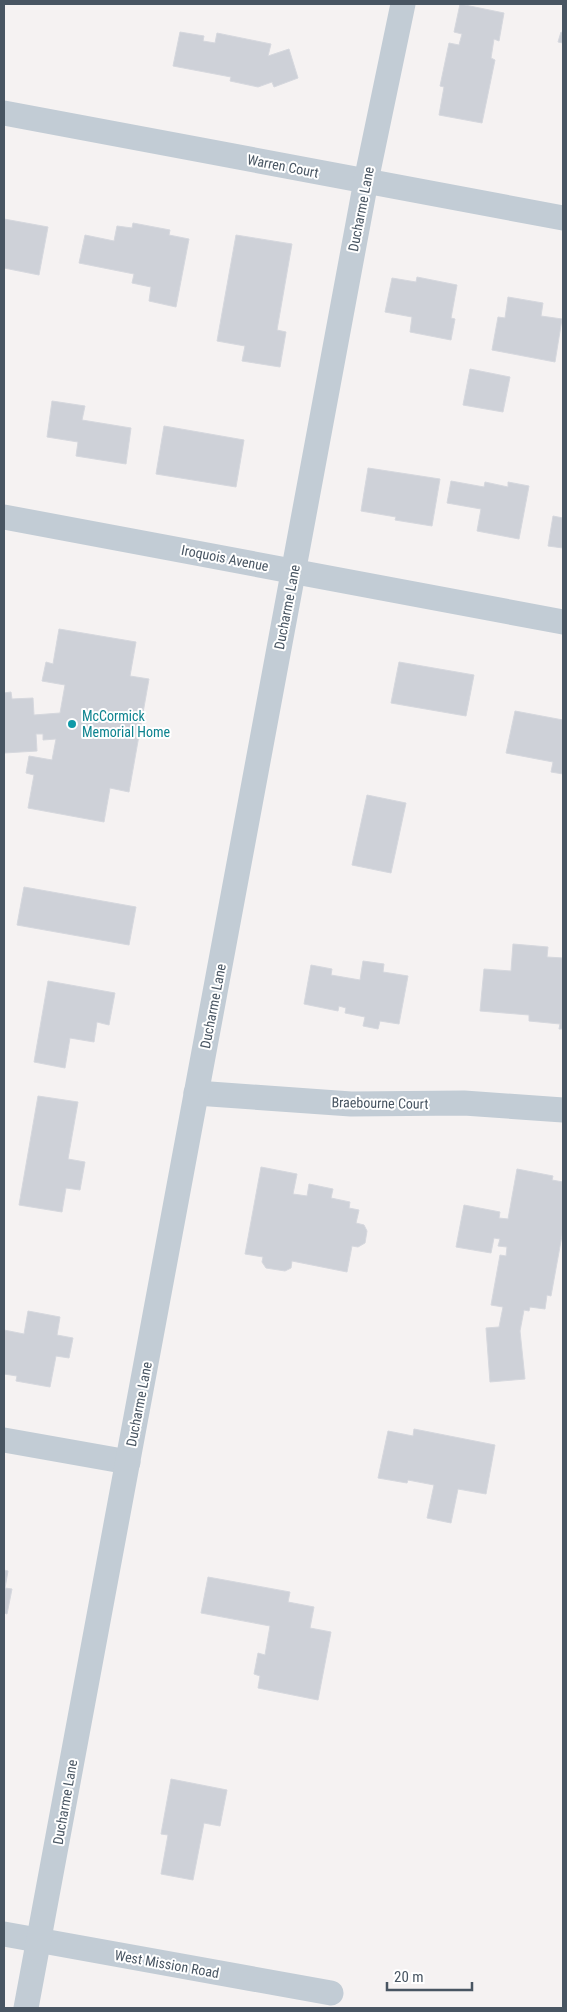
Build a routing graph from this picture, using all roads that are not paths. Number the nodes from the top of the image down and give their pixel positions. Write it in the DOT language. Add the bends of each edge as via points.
graph roads {
  1 [pos="403,4"];
  2 [pos="4,113"];
  3 [pos="366,181"];
  4 [pos="563,218"];
  5 [pos="4,517"];
  6 [pos="294,571"];
  7 [pos="563,622"];
  8 [pos="196,1093"];
  9 [pos="563,1110"];
  10 [pos="4,1440"];
  11 [pos="128,1462"];
  12 [pos="4,1934"];
  13 [pos="39,1941"];
  14 [pos="331,1993"];
  15 [pos="26,2008"];
  1 -- 3 [label="street, Ducharme Lane"];
  2 -- 3 [label="street, Warren Court"];
  3 -- 4 [label="street, Warren Court"];
  3 -- 6 [label="street, Ducharme Lane"];
  5 -- 6 [label="street, Iroquois Avenue"];
  6 -- 7 [label="street, Iroquois Avenue"];
  6 -- 8 [label="street, Ducharme Lane"];
  8 -- 9 [label="street, Braebourne Court" via="351,1104 464,1103"];
  8 -- 11 [label="street, Ducharme Lane"];
  10 -- 11 [label="street"];
  11 -- 13 [label="street, Ducharme Lane"];
  12 -- 13 [label="street, West Mission Road"];
  13 -- 14 [label="street, West Mission Road"];
  13 -- 15 [label="street, Ducharme Lane"];
}
